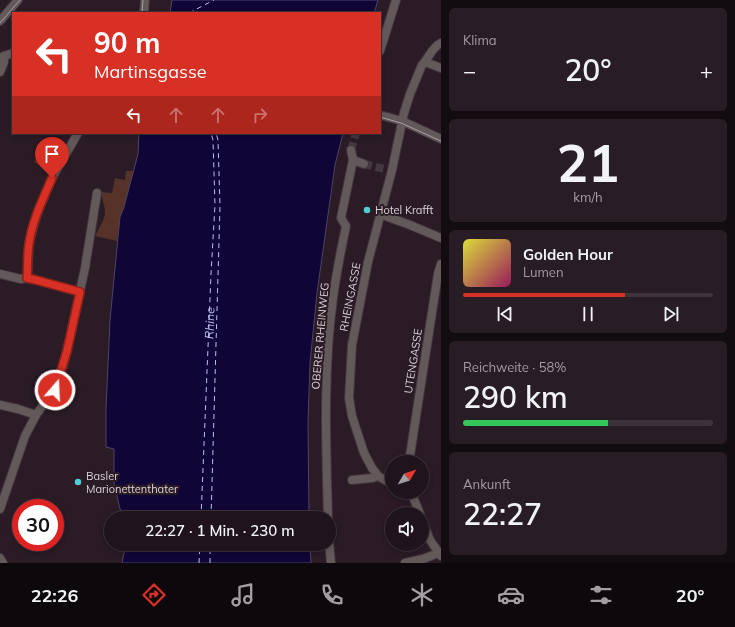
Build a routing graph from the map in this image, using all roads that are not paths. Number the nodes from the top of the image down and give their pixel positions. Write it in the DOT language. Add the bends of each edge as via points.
graph roads {
  1 [pos="18,0"];
  2 [pos="145,0"];
  3 [pos="396,0"];
  4 [pos="144,12"];
  5 [pos="0,21"];
  6 [pos="438,44"];
  7 [pos="381,48"];
  8 [pos="12,53"];
  9 [pos="2,55"];
  10 [pos="425,62"];
  11 [pos="441,68"];
  12 [pos="0,72"];
  13 [pos="381,115"];
  14 [pos="402,121"];
  15 [pos="77,134"];
  16 [pos="441,139"];
  17 [pos="351,150"];
  18 [pos="353,160"];
  19 [pos="364,164"];
  20 [pos="97,193"];
  21 [pos="380,214"];
  22 [pos="441,238"];
  23 [pos="441,264"];
  24 [pos="0,274"];
  25 [pos="27,278"];
  26 [pos="80,292"];
  27 [pos="0,404"];
  28 [pos="36,415"];
  29 [pos="410,455"];
  30 [pos="378,476"];
  31 [pos="352,480"];
  32 [pos="385,480"];
  33 [pos="0,509"];
  34 [pos="328,511"];
  35 [pos="429,538"];
  36 [pos="329,551"];
  37 [pos="440,554"];
  38 [pos="0,558"];
  39 [pos="2,563"];
  40 [pos="330,563"];
  41 [pos="405,563"];
  1 -- 5 [label="street"];
  2 -- 4 [label="street"];
  3 -- 7 [label="street"];
  6 -- 10 [label="street, RHEINGASSE"];
  8 -- 9 [label="street"];
  9 -- 12 [label="street" via="4,62"];
  10 -- 11 [label="street"];
  10 -- 14 [label="street, RHEINGASSE" via="410,93"];
  13 -- 14 [label="street"];
  14 -- 16 [label="street"];
  14 -- 21 [label="street, RHEINGASSE" via="388,169"];
  15 -- 25 [label="street" via="52,178 39,209 29,244"];
  17 -- 18 [label="street"];
  18 -- 19 [label="street"];
  18 -- 34 [label="street, OBERER RHEINWEG" via="341,218 346,226 333,298 328,345"];
  20 -- 26 [label="street"];
  21 -- 22 [label="street"];
  21 -- 30 [label="street, RHEINGASSE" via="352,345 349,398 364,453"];
  23 -- 29 [label="street, UTENGASSE"];
  24 -- 25 [label="street"];
  25 -- 26 [label="street"];
  26 -- 28 [label="street" via="55,390"];
  27 -- 28 [label="street"];
  28 -- 33 [label="street" via="25,436"];
  30 -- 31 [label="street"];
  30 -- 32 [label="street"];
  35 -- 37 [label="street"];
  36 -- 40 [label="street"];
  37 -- 41 [label="street"];
  38 -- 39 [label="street"];
}
